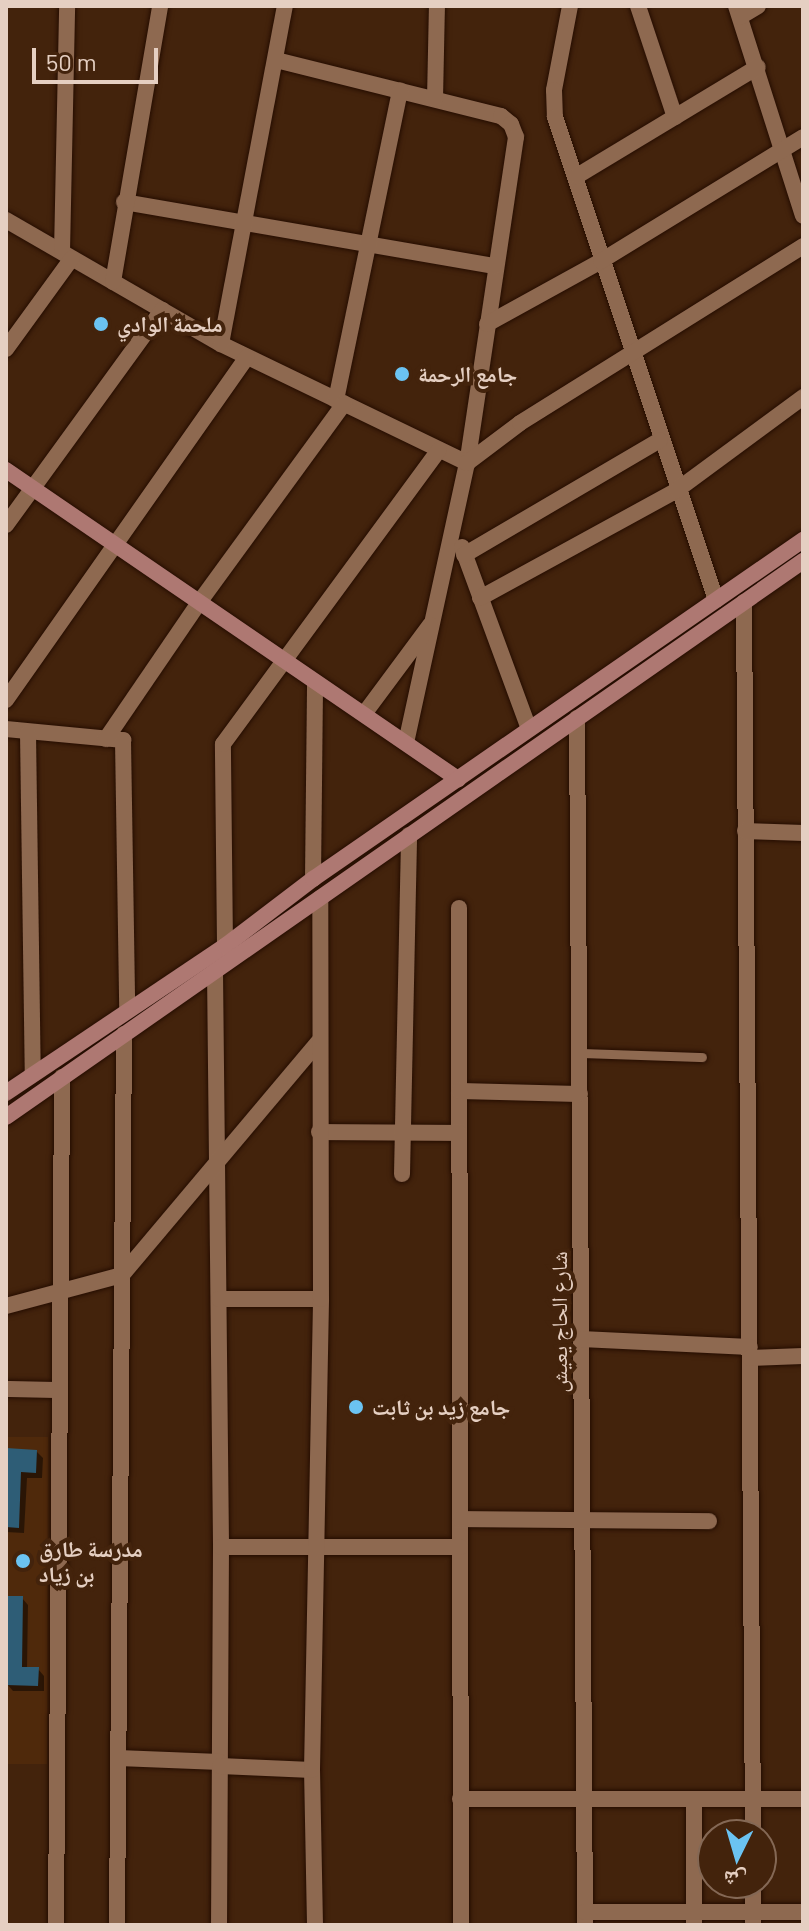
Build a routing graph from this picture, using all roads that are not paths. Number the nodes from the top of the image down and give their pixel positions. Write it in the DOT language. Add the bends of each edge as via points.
graph roads {
  1 [pos="67,6"];
  2 [pos="160,6"];
  3 [pos="285,6"];
  4 [pos="437,6"];
  5 [pos="570,6"];
  6 [pos="638,6"];
  7 [pos="758,6"];
  8 [pos="738,12"];
  9 [pos="276,60"];
  10 [pos="758,67"];
  11 [pos="400,91"];
  12 [pos="435,99"];
  13 [pos="675,117"];
  14 [pos="803,137"];
  15 [pos="782,150"];
  16 [pos="577,176"];
  17 [pos="124,202"];
  18 [pos="803,216"];
  19 [pos="6,220"];
  20 [pos="244,221"];
  21 [pos="369,245"];
  22 [pos="803,246"];
  23 [pos="67,255"];
  24 [pos="601,261"];
  25 [pos="496,266"];
  26 [pos="113,282"];
  27 [pos="162,310"];
  28 [pos="487,324"];
  29 [pos="221,344"];
  30 [pos="6,349"];
  31 [pos="632,352"];
  32 [pos="247,357"];
  33 [pos="803,397"];
  34 [pos="340,402"];
  35 [pos="660,440"];
  36 [pos="439,450"];
  37 [pos="467,463"];
  38 [pos="6,470"];
  39 [pos="32,488"];
  40 [pos="677,490"];
  41 [pos="455,524"];
  42 [pos="6,525"];
  43 [pos="803,540"];
  44 [pos="116,545"];
  45 [pos="464,555"];
  46 [pos="803,561"];
  47 [pos="480,598"];
  48 [pos="716,600"];
  49 [pos="744,602"];
  50 [pos="198,604"];
  51 [pos="433,620"];
  52 [pos="284,662"];
  53 [pos="315,682"];
  54 [pos="6,700"];
  55 [pos="364,714"];
  56 [pos="577,718"];
  57 [pos="6,729"];
  58 [pos="529,729"];
  59 [pos="28,733"];
  60 [pos="106,739"];
  61 [pos="406,742"];
  62 [pos="458,779"];
  63 [pos="745,831"];
  64 [pos="803,833"];
  65 [pos="409,835"];
  66 [pos="313,879"];
  67 [pos="320,898"];
  68 [pos="459,908"];
  69 [pos="225,946"];
  70 [pos="215,971"];
  71 [pos="127,1009"];
  72 [pos="124,1034"];
  73 [pos="318,1042"];
  74 [pos="579,1053"];
  75 [pos="702,1057"];
  76 [pos="33,1074"];
  77 [pos="62,1077"];
  78 [pos="459,1091"];
  79 [pos="6,1093"];
  80 [pos="580,1094"];
  81 [pos="6,1117"];
  82 [pos="319,1132"];
  83 [pos="403,1133"];
  84 [pos="459,1133"];
  85 [pos="217,1159"];
  86 [pos="402,1174"];
  87 [pos="122,1275"];
  88 [pos="59,1292"];
  89 [pos="219,1299"];
  90 [pos="321,1299"];
  91 [pos="6,1306"];
  92 [pos="581,1339"];
  93 [pos="750,1352"];
  94 [pos="803,1356"];
  95 [pos="6,1389"];
  96 [pos="59,1390"];
  97 [pos="460,1519"];
  98 [pos="582,1519"];
  99 [pos="709,1521"];
  100 [pos="221,1547"];
  101 [pos="460,1547"];
  102 [pos="316,1549"];
  103 [pos="118,1758"];
  104 [pos="220,1764"];
  105 [pos="312,1770"];
  106 [pos="460,1799"];
  107 [pos="583,1799"];
  108 [pos="694,1799"];
  109 [pos="753,1799"];
  110 [pos="803,1799"];
  111 [pos="753,1819"];
  112 [pos="803,1912"];
  113 [pos="585,1918"];
  114 [pos="694,1919"];
  115 [pos="753,1919"];
  116 [pos="56,1925"];
  117 [pos="117,1925"];
  118 [pos="219,1925"];
  119 [pos="315,1925"];
  120 [pos="461,1925"];
  1 -- 23 [label="street"];
  2 -- 17 [label="street"];
  3 -- 9 [label="street"];
  4 -- 12 [label="street"];
  5 -- 16 [label="street" via="553,103"];
  6 -- 13 [label="street"];
  7 -- 8 [label="street"];
  8 -- 10 [label="street"];
  9 -- 11 [label="street"];
  9 -- 20 [label="street"];
  10 -- 13 [label="street"];
  10 -- 15 [label="street"];
  11 -- 12 [label="street"];
  11 -- 21 [label="street"];
  12 -- 25 [label="street" via="501,116 516,137"];
  13 -- 16 [label="street"];
  14 -- 15 [label="street"];
  15 -- 18 [label="street"];
  15 -- 24 [label="street"];
  16 -- 24 [label="street"];
  17 -- 20 [label="street"];
  17 -- 26 [label="street"];
  19 -- 23 [label="street"];
  20 -- 21 [label="street"];
  20 -- 29 [label="street"];
  21 -- 25 [label="street"];
  21 -- 34 [label="street"];
  22 -- 31 [label="street"];
  23 -- 26 [label="street"];
  23 -- 30 [label="street"];
  24 -- 28 [label="street"];
  24 -- 31 [label="street"];
  25 -- 28 [label="street"];
  26 -- 27 [label="street"];
  27 -- 29 [label="street"];
  27 -- 39 [label="street"];
  28 -- 37 [label="street"];
  29 -- 32 [label="street"];
  31 -- 35 [label="street"];
  31 -- 37 [label="street"];
  32 -- 34 [label="street"];
  32 -- 44 [label="street"];
  33 -- 40 [label="street"];
  34 -- 36 [label="street"];
  34 -- 50 [label="street"];
  35 -- 40 [label="street"];
  35 -- 45 [label="street"];
  36 -- 37 [label="street"];
  36 -- 52 [label="street"];
  37 -- 41 [label="street"];
  38 -- 39 [label="main road"];
  39 -- 42 [label="street"];
  39 -- 44 [label="main road"];
  40 -- 47 [label="street"];
  40 -- 48 [label="street"];
  41 -- 45 [label="street"];
  41 -- 51 [label="street"];
  43 -- 48 [label="main road"];
  44 -- 50 [label="main road"];
  44 -- 54 [label="street"];
  45 -- 47 [label="street"];
  46 -- 49 [label="main road"];
  47 -- 58 [label="street"];
  48 -- 58 [label="main road"];
  49 -- 56 [label="main road"];
  49 -- 63 [label="street"];
  50 -- 52 [label="main road"];
  50 -- 60 [label="street"];
  51 -- 55 [label="street"];
  51 -- 61 [label="street"];
  52 -- 53 [label="main road"];
  52 -- 69 [label="street" via="223,744"];
  53 -- 55 [label="main road"];
  53 -- 66 [label="street"];
  55 -- 61 [label="main road"];
  56 -- 65 [label="main road"];
  56 -- 74 [label="street, شارع الحاج يعيش"];
  57 -- 59 [label="street"];
  58 -- 62 [label="main road"];
  59 -- 60 [label="street"];
  59 -- 76 [label="street"];
  60 -- 71 [label="street" via="123,740"];
  61 -- 62 [label="main road"];
  62 -- 66 [label="main road"];
  63 -- 64 [label="street"];
  63 -- 93 [label="street"];
  65 -- 67 [label="main road"];
  65 -- 83 [label="street"];
  66 -- 69 [label="main road"];
  67 -- 70 [label="main road"];
  67 -- 73 [label="street"];
  68 -- 78 [label="street"];
  69 -- 71 [label="main road"];
  70 -- 72 [label="main road"];
  70 -- 85 [label="street"];
  71 -- 76 [label="main road"];
  72 -- 77 [label="main road"];
  72 -- 87 [label="street"];
  73 -- 82 [label="street"];
  73 -- 85 [label="street"];
  74 -- 75 [label="lane"];
  74 -- 80 [label="street, شارع الحاج يعيش"];
  76 -- 79 [label="main road"];
  77 -- 81 [label="main road"];
  77 -- 88 [label="street"];
  78 -- 80 [label="street"];
  78 -- 84 [label="street"];
  80 -- 92 [label="street, شارع الحاج يعيش"];
  82 -- 83 [label="street"];
  82 -- 90 [label="street"];
  83 -- 84 [label="street"];
  83 -- 86 [label="street"];
  84 -- 97 [label="street"];
  85 -- 87 [label="street"];
  85 -- 89 [label="street"];
  87 -- 88 [label="street"];
  87 -- 103 [label="street"];
  88 -- 91 [label="street"];
  88 -- 96 [label="street"];
  89 -- 90 [label="street"];
  89 -- 100 [label="street"];
  90 -- 102 [label="street"];
  92 -- 93 [label="street"];
  92 -- 98 [label="street, شارع الحاج يعيش"];
  93 -- 94 [label="street"];
  93 -- 109 [label="street"];
  95 -- 96 [label="street"];
  96 -- 116 [label="street"];
  97 -- 98 [label="street"];
  97 -- 101 [label="street"];
  98 -- 99 [label="street"];
  98 -- 107 [label="street, شارع الحاج يعيش"];
  100 -- 102 [label="street"];
  100 -- 104 [label="street"];
  101 -- 102 [label="street"];
  101 -- 106 [label="street"];
  102 -- 105 [label="street"];
  103 -- 104 [label="street"];
  103 -- 117 [label="street"];
  104 -- 105 [label="street"];
  104 -- 118 [label="street"];
  105 -- 119 [label="street"];
  106 -- 107 [label="street"];
  106 -- 120 [label="street"];
  107 -- 108 [label="street"];
  107 -- 113 [label="street, شارع الحاج يعيش"];
  108 -- 109 [label="street"];
  108 -- 114 [label="street"];
  109 -- 110 [label="street"];
  109 -- 111 [label="street"];
  112 -- 115 [label="street"];
  113 -- 114 [label="street"];
  114 -- 115 [label="street"];
}
